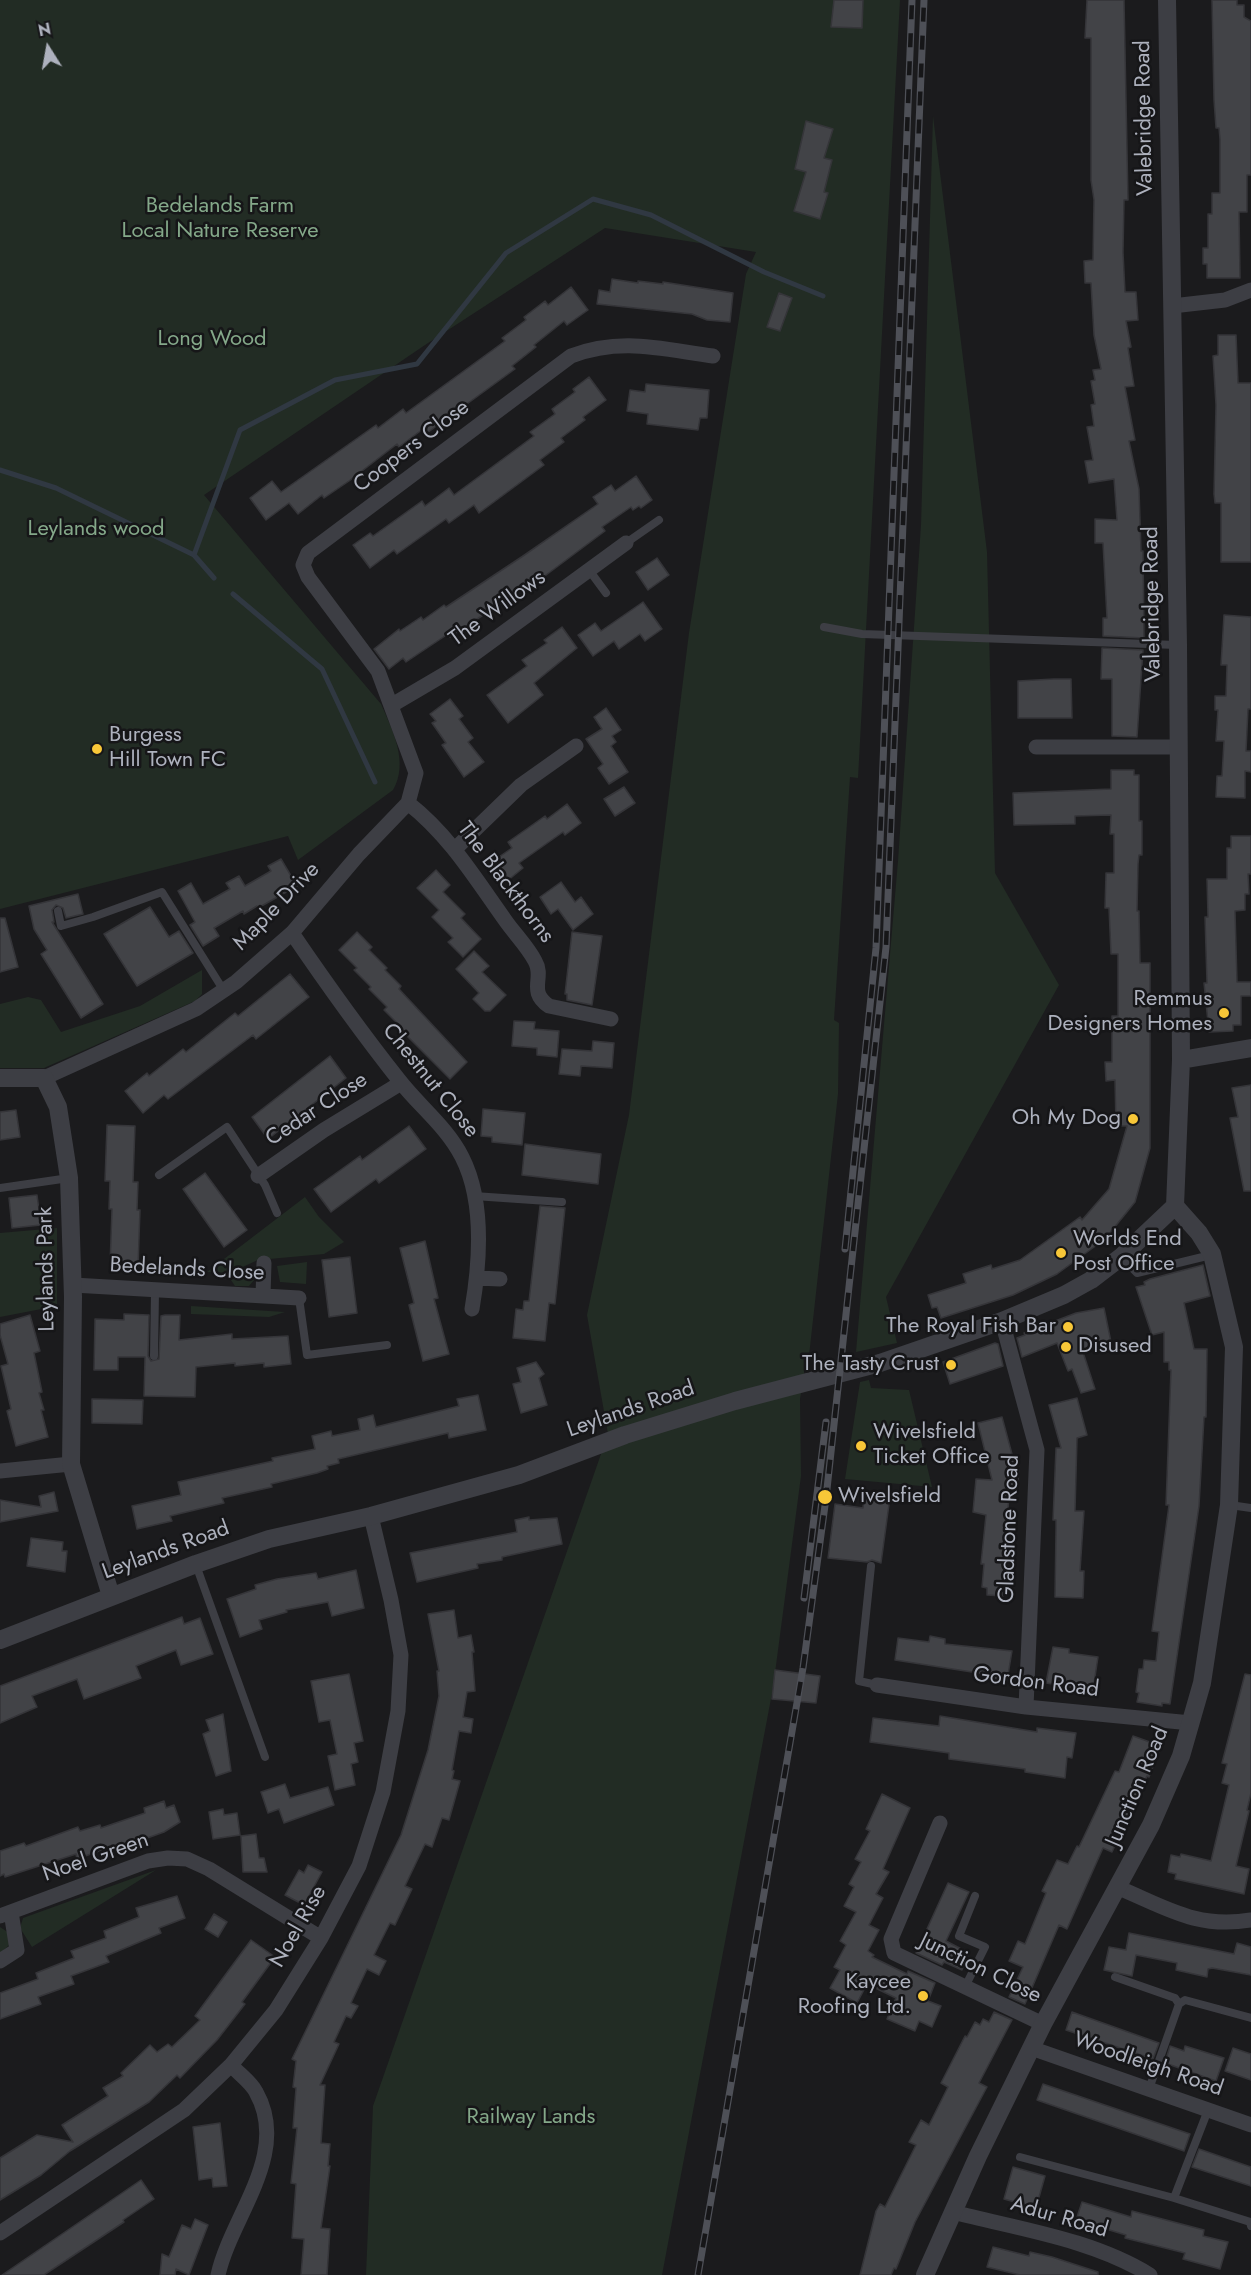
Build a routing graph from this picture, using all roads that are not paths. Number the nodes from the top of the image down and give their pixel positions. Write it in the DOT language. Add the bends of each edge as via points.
graph roads {
  1 [pos="1167,0"];
  2 [pos="1251,290"];
  3 [pos="1173,306"];
  4 [pos="713,356"];
  5 [pos="659,520"];
  6 [pos="626,543"];
  7 [pos="589,570"];
  8 [pos="606,593"];
  9 [pos="824,627"];
  10 [pos="1178,645"];
  11 [pos="392,705"];
  12 [pos="576,746"];
  13 [pos="1036,747"];
  14 [pos="1178,747"];
  15 [pos="408,804"];
  16 [pos="455,849"];
  17 [pos="58,911"];
  18 [pos="292,933"];
  19 [pos="224,991"];
  20 [pos="611,1019"];
  21 [pos="1251,1048"];
  22 [pos="1181,1060"];
  23 [pos="0,1078"];
  24 [pos="44,1078"];
  25 [pos="401,1083"];
  26 [pos="159,1175"];
  27 [pos="258,1176"];
  28 [pos="69,1178"];
  29 [pos="0,1188"];
  30 [pos="474,1196"];
  31 [pos="562,1202"];
  32 [pos="1175,1206"];
  33 [pos="277,1213"];
  34 [pos="1212,1254"];
  35 [pos="1121,1257"];
  36 [pos="264,1263"];
  37 [pos="477,1278"];
  38 [pos="500,1279"];
  39 [pos="73,1286"];
  40 [pos="155,1292"];
  41 [pos="263,1296"];
  42 [pos="299,1298"];
  43 [pos="472,1310"];
  44 [pos="1002,1322"];
  45 [pos="387,1345"];
  46 [pos="154,1356"];
  47 [pos="71,1464"];
  48 [pos="0,1471"];
  49 [pos="1242,1506"];
  50 [pos="371,1516"];
  51 [pos="196,1564"];
  52 [pos="871,1566"];
  53 [pos="111,1596"];
  54 [pos="0,1640"];
  55 [pos="877,1684"];
  56 [pos="1026,1707"];
  57 [pos="1191,1722"];
  58 [pos="266,1758"];
  59 [pos="940,1823"];
  60 [pos="1119,1888"];
  61 [pos="975,1896"];
  62 [pos="5,1914"];
  63 [pos="1251,1920"];
  64 [pos="321,1938"];
  65 [pos="0,1961"];
  66 [pos="1115,1977"];
  67 [pos="966,1987"];
  68 [pos="1179,2004"];
  69 [pos="1251,2018"];
  70 [pos="1043,2024"];
  71 [pos="1031,2048"];
  72 [pos="231,2066"];
  73 [pos="1149,2089"];
  74 [pos="1208,2110"];
  75 [pos="1251,2125"];
  76 [pos="1020,2157"];
  77 [pos="1174,2198"];
  78 [pos="953,2212"];
  79 [pos="1251,2226"];
  80 [pos="0,2233"];
  81 [pos="218,2275"];
  82 [pos="926,2275"];
  83 [pos="1150,2275"];
  1 -- 3 [label="street, Valebridge Road"];
  2 -- 3 [label="street" via="1224,300"];
  3 -- 10 [label="street, Valebridge Road"];
  4 -- 11 [label="street, Coopers Close" via="620,344 595,346 571,356 308,553 303,565 308,578 378,671"];
  5 -- 6 [label="lane"];
  6 -- 7 [label="street, The Willows"];
  7 -- 8 [label="lane"];
  7 -- 11 [label="street, The Willows" via="455,668"];
  9 -- 10 [label="lane" via="861,634"];
  10 -- 14 [label="street, Valebridge Road"];
  11 -- 15 [label="street, Maple Drive" via="416,773"];
  12 -- 16 [label="street" via="521,785"];
  13 -- 14 [label="street"];
  14 -- 22 [label="street, Valebridge Road"];
  15 -- 16 [label="street, The Blackthorns"];
  15 -- 18 [label="street, Maple Drive" via="359,854"];
  16 -- 20 [label="street, The Blackthorns" via="536,961 537,990 543,1002"];
  17 -- 19 [label="lane" via="61,926 162,892"];
  18 -- 19 [label="street, Maple Drive"];
  18 -- 25 [label="street, Chestnut Close"];
  19 -- 24 [label="street, Maple Drive" via="196,1009"];
  21 -- 22 [label="street"];
  22 -- 32 [label="street, Valebridge Road"];
  23 -- 24 [label="street, Maple Drive"];
  24 -- 28 [label="street, Leylands Park" via="58,1107"];
  25 -- 27 [label="street, Cedar Close"];
  25 -- 30 [label="street, Chestnut Close" via="443,1129 462,1158"];
  26 -- 27 [label="lane, Cedar Close" via="227,1127"];
  27 -- 33 [label="lane, Cedar Close"];
  28 -- 29 [label="lane"];
  28 -- 39 [label="street, Leylands Park"];
  30 -- 31 [label="lane"];
  30 -- 37 [label="street, Chestnut Close"];
  32 -- 34 [label="street"];
  32 -- 35 [label="street, Leylands Road"];
  34 -- 35 [label="lane" via="1137,1273"];
  34 -- 49 [label="street, Junction Road" via="1234,1347"];
  35 -- 44 [label="street, Leylands Road" via="1064,1295"];
  36 -- 41 [label="street"];
  37 -- 38 [label="street"];
  37 -- 43 [label="street, Chestnut Close"];
  39 -- 40 [label="street, Bedelands Close"];
  39 -- 47 [label="street, Leylands Park"];
  40 -- 41 [label="street, Bedelands Close"];
  40 -- 46 [label="lane"];
  41 -- 42 [label="street, Bedelands Close"];
  42 -- 45 [label="lane" via="307,1355"];
  44 -- 50 [label="street, Leylands Road" via="880,1363 626,1435 519,1475"];
  44 -- 56 [label="street, Gladstone Road" via="1037,1450"];
  47 -- 48 [label="street"];
  47 -- 53 [label="street, Leylands Park"];
  49 -- 57 [label="street, Junction Road"];
  50 -- 51 [label="street, Leylands Road" via="269,1539"];
  50 -- 64 [label="street, Noel Rise" via="400,1655 398,1711 383,1792 359,1866"];
  51 -- 53 [label="street, Leylands Road"];
  51 -- 58 [label="lane"];
  52 -- 55 [label="lane" via="859,1681"];
  53 -- 54 [label="street, Leylands Road"];
  55 -- 56 [label="street, Gordon Road"];
  56 -- 57 [label="street, Gordon Road"];
  57 -- 60 [label="street, Junction Road" via="1181,1756"];
  59 -- 67 [label="street, Junction Close" via="891,1946 894,1953"];
  60 -- 63 [label="street" via="1200,1922 1226,1925"];
  60 -- 70 [label="street, Junction Road"];
  61 -- 67 [label="lane" via="959,1936 985,1947"];
  62 -- 64 [label="street, Noel Green" via="148,1861 187,1859"];
  62 -- 65 [label="street, Noel Green" via="17,1950"];
  64 -- 72 [label="street, Noel Rise" via="276,2010"];
  66 -- 68 [label="lane" via="1175,1998"];
  67 -- 70 [label="street, Junction Close"];
  68 -- 69 [label="lane" via="1185,2000"];
  68 -- 73 [label="lane"];
  70 -- 71 [label="street, Junction Road"];
  71 -- 73 [label="street, Woodleigh Road"];
  71 -- 78 [label="street, Junction Road"];
  72 -- 80 [label="street, Noel Rise" via="184,2110"];
  72 -- 81 [label="street" via="256,2091 265,2116 265,2156"];
  73 -- 74 [label="street, Woodleigh Road"];
  74 -- 75 [label="street, Woodleigh Road"];
  74 -- 77 [label="lane"];
  76 -- 77 [label="lane"];
  77 -- 79 [label="lane" via="1250,2222"];
  78 -- 82 [label="street, Junction Road"];
  78 -- 83 [label="street, Adur Road" via="1068,2242"];
}
